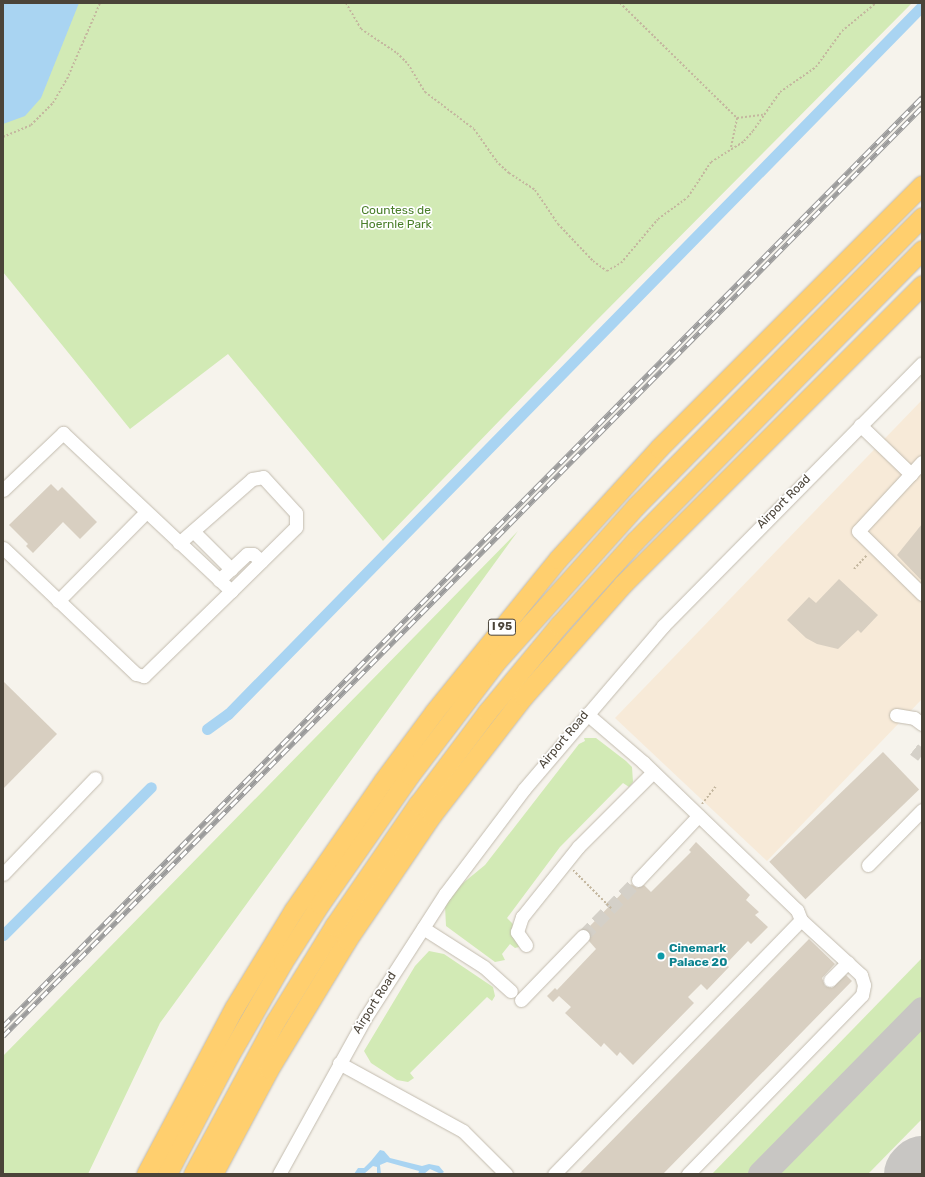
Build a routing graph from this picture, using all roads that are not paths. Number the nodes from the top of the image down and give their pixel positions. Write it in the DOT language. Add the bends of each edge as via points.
graph roads {
  1 [pos="922,185"];
  2 [pos="922,217"];
  3 [pos="922,250"];
  4 [pos="922,285"];
  5 [pos="922,363"];
  6 [pos="860,425"];
  7 [pos="922,462"];
  8 [pos="911,474"];
  9 [pos="3,490"];
  10 [pos="146,512"];
  11 [pos="193,531"];
  12 [pos="179,543"];
  13 [pos="3,548"];
  14 [pos="261,561"];
  15 [pos="231,569"];
  16 [pos="219,580"];
  17 [pos="231,592"];
  18 [pos="922,594"];
  19 [pos="58,601"];
  20 [pos="586,714"];
  21 [pos="896,715"];
  22 [pos="922,724"];
  23 [pos="653,772"];
  24 [pos="95,778"];
  25 [pos="922,810"];
  26 [pos="696,814"];
  27 [pos="868,865"];
  28 [pos="3,874"];
  29 [pos="638,880"];
  30 [pos="802,920"];
  31 [pos="423,928"];
  32 [pos="584,936"];
  33 [pos="526,945"];
  34 [pos="848,962"];
  35 [pos="830,980"];
  36 [pos="511,991"];
  37 [pos="520,1000"];
  38 [pos="339,1063"];
  39 [pos="168,1129"];
  40 [pos="141,1174"];
  41 [pos="146,1174"];
  42 [pos="167,1174"];
  43 [pos="193,1174"];
  44 [pos="213,1174"];
  45 [pos="279,1174"];
  46 [pos="506,1174"];
  47 [pos="554,1174"];
  48 [pos="688,1174"];
  1 -- 39 [label="highway, I 95" via="659,448 558,559 434,712 293,911 234,1008"];
  2 -- 42 [label="highway" via="636,506 497,661 410,775 308,924 233,1049"];
  3 -- 43 [label="highway" via="635,541 559,625 487,712 418,804 334,926 275,1022"];
  4 -- 44 [label="highway" via="623,584 510,714 424,827 343,946 270,1069"];
  5 -- 6 [label="street, Airport Road"];
  6 -- 8 [label="street"];
  6 -- 20 [label="street, Airport Road" via="663,626"];
  7 -- 8 [label="street"];
  8 -- 18 [label="street" via="858,531"];
  9 -- 10 [label="street" via="63,433"];
  10 -- 12 [label="street"];
  10 -- 19 [label="street"];
  11 -- 12 [label="street"];
  11 -- 14 [label="street" via="252,479 263,477 296,513 296,527"];
  11 -- 15 [label="street"];
  12 -- 16 [label="street"];
  13 -- 19 [label="street"];
  14 -- 15 [label="street" via="254,554 247,554"];
  14 -- 17 [label="street"];
  15 -- 16 [label="street"];
  16 -- 17 [label="street"];
  17 -- 19 [label="street" via="144,676 136,674"];
  20 -- 23 [label="street"];
  20 -- 31 [label="street, Airport Road" via="524,789 445,894"];
  21 -- 22 [label="street" via="914,718"];
  23 -- 26 [label="street"];
  23 -- 33 [label="street" via="565,862 518,924 518,936"];
  24 -- 28 [label="street"];
  25 -- 27 [label="street"];
  26 -- 29 [label="street"];
  26 -- 30 [label="street" via="797,910"];
  30 -- 34 [label="street"];
  30 -- 47 [label="street"];
  31 -- 36 [label="street" via="484,967"];
  31 -- 38 [label="street, Airport Road"];
  32 -- 37 [label="street"];
  34 -- 35 [label="street"];
  34 -- 48 [label="street" via="863,978 862,995"];
  38 -- 45 [label="street, Airport Road"];
  38 -- 46 [label="street" via="463,1131"];
  39 -- 40 [label="highway"];
  39 -- 41 [label="highway, I 95"];
}
